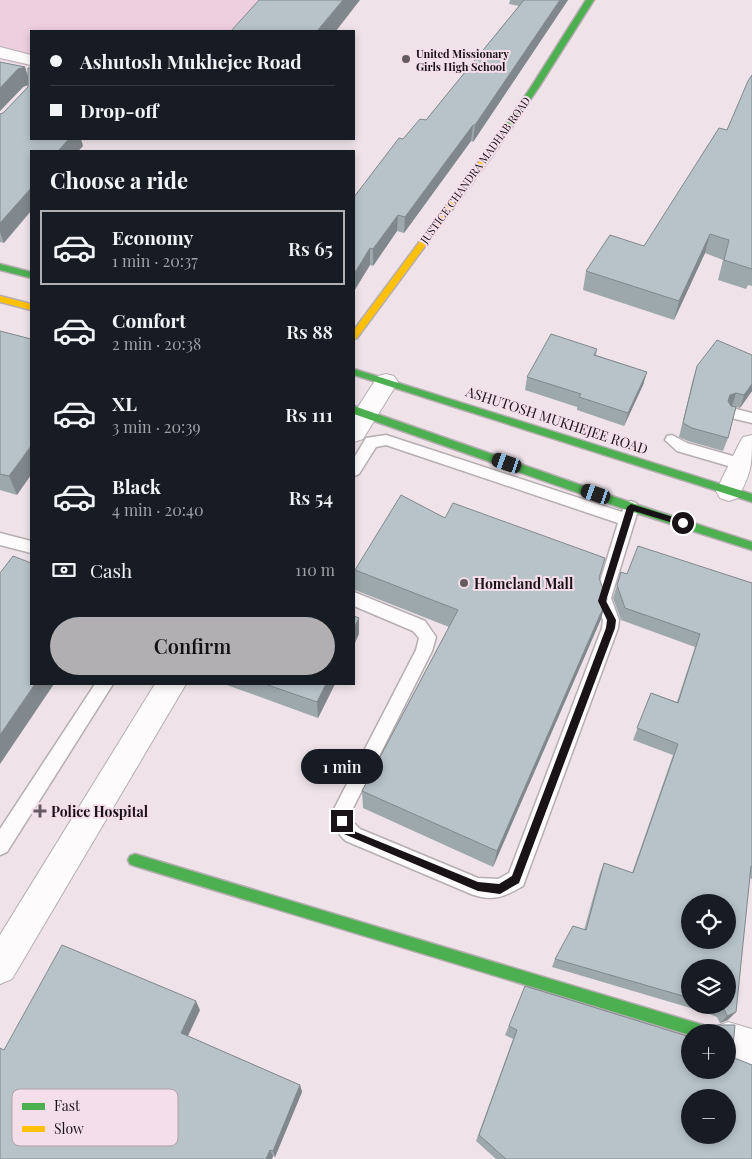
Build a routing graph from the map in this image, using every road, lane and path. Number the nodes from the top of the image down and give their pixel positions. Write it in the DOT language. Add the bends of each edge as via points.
graph roads {
  1 [pos="590,0"];
  2 [pos="0,52"];
  3 [pos="30,60"];
  4 [pos="0,68"];
  5 [pos="30,74"];
  6 [pos="0,267"];
  7 [pos="30,275"];
  8 [pos="0,298"];
  9 [pos="30,307"];
  10 [pos="355,335"];
  11 [pos="355,372"];
  12 [pos="386,382"];
  13 [pos="732,413"];
  14 [pos="752,418"];
  15 [pos="357,419"];
  16 [pos="672,440"];
  17 [pos="747,454"];
  18 [pos="355,468"];
  19 [pos="740,494"];
  20 [pos="629,514"];
  21 [pos="0,539"];
  22 [pos="752,546"];
  23 [pos="30,547"];
  24 [pos="355,599"];
  25 [pos="103,685"];
  26 [pos="170,685"];
  27 [pos="0,846"];
  28 [pos="135,860"];
  29 [pos="0,967"];
  30 [pos="681,1025"];
  31 [pos="736,1042"];
  32 [pos="752,1047"];
  1 -- 10 [label="street, JUSTICE CHANDRA MADHAB ROAD" via="559,52"];
  2 -- 3 [label="street"];
  4 -- 5 [label="street"];
  6 -- 7 [label="street"];
  8 -- 9 [label="street"];
  11 -- 12 [label="street, ASHUTOSH MUKHEJEE ROAD"];
  12 -- 15 [label="street"];
  12 -- 19 [label="street, ASHUTOSH MUKHEJEE ROAD"];
  13 -- 14 [label="lane"];
  15 -- 20 [label="street"];
  16 -- 17 [label="lane" via="682,447"];
  17 -- 19 [label="street"];
  18 -- 20 [label="lane" via="371,442 386,440"];
  20 -- 22 [label="street"];
  20 -- 24 [label="lane" via="602,601 611,620 610,628 516,879 500,889 478,887 347,831 342,821 343,809 424,651 428,637 419,626"];
  21 -- 23 [label="lane"];
  25 -- 27 [label="lane"];
  26 -- 29 [label="street"];
  28 -- 30 [label="street"];
  31 -- 32 [label="street"];
}
